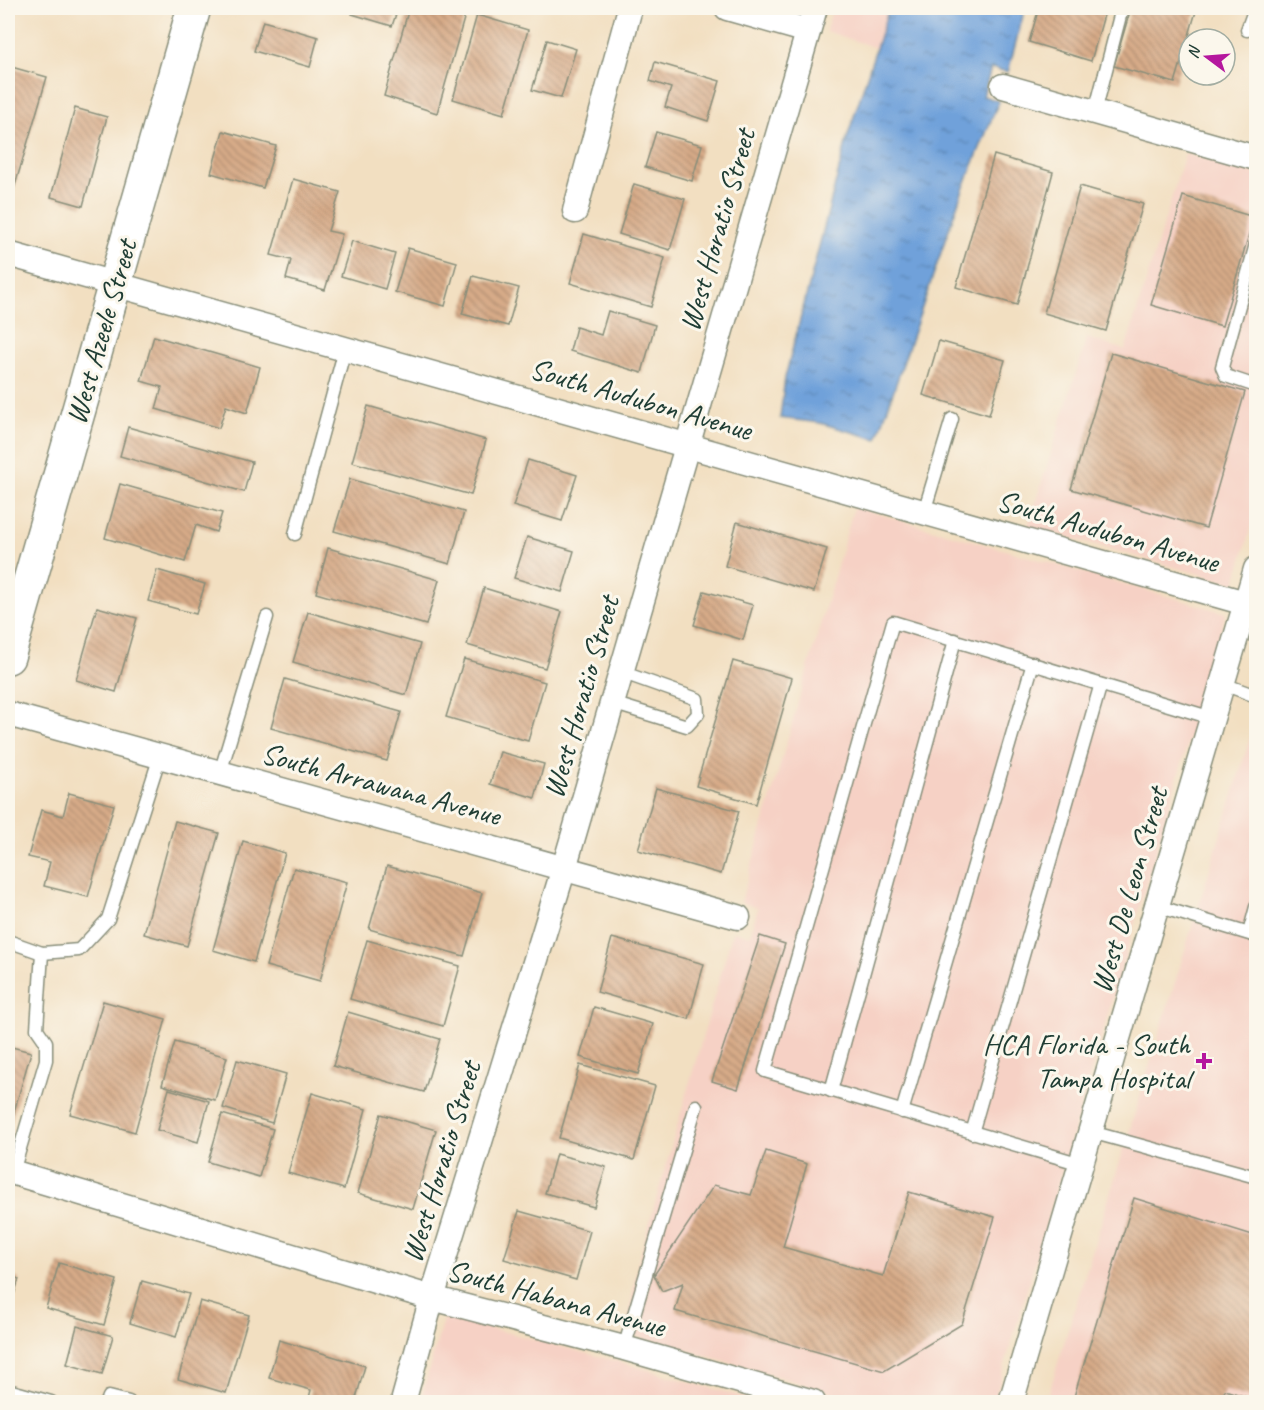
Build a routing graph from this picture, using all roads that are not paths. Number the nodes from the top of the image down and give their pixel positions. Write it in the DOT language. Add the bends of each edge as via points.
graph roads {
  1 [pos="194,8"];
  2 [pos="630,8"];
  3 [pos="727,8"];
  4 [pos="815,8"];
  5 [pos="1122,8"];
  6 [pos="1255,8"];
  7 [pos="1247,30"];
  8 [pos="808,31"];
  9 [pos="1003,86"];
  10 [pos="1095,112"];
  11 [pos="1257,158"];
  12 [pos="575,211"];
  13 [pos="1257,244"];
  14 [pos="8,254"];
  15 [pos="115,284"];
  16 [pos="345,349"];
  17 [pos="1257,386"];
  18 [pos="952,418"];
  19 [pos="688,445"];
  20 [pos="924,512"];
  21 [pos="295,534"];
  22 [pos="1257,569"];
  23 [pos="1252,604"];
  24 [pos="267,617"];
  25 [pos="955,640"];
  26 [pos="8,657"];
  27 [pos="1033,663"];
  28 [pos="621,672"];
  29 [pos="1223,684"];
  30 [pos="1100,687"];
  31 [pos="1257,696"];
  32 [pos="612,702"];
  33 [pos="8,714"];
  34 [pos="1212,718"];
  35 [pos="160,756"];
  36 [pos="220,773"];
  37 [pos="564,868"];
  38 [pos="1157,906"];
  39 [pos="1257,907"];
  40 [pos="738,917"];
  41 [pos="1253,934"];
  42 [pos="8,941"];
  43 [pos="42,953"];
  44 [pos="831,1091"];
  45 [pos="696,1106"];
  46 [pos="902,1112"];
  47 [pos="1091,1132"];
  48 [pos="972,1133"];
  49 [pos="1081,1164"];
  50 [pos="10,1172"];
  51 [pos="1257,1177"];
  52 [pos="432,1298"];
  53 [pos="624,1348"];
  54 [pos="8,1390"];
  55 [pos="51,1402"];
  56 [pos="107,1402"];
  57 [pos="129,1402"];
  58 [pos="403,1402"];
  59 [pos="813,1402"];
  60 [pos="1011,1402"];
  1 -- 15 [label="main road, West Azeele Street"];
  2 -- 12 [label="street"];
  3 -- 8 [label="street"];
  4 -- 8 [label="street, West Horatio Street"];
  5 -- 10 [label="lane"];
  6 -- 7 [label="lane"];
  8 -- 19 [label="street, West Horatio Street"];
  9 -- 10 [label="street"];
  10 -- 11 [label="street"];
  13 -- 17 [label="lane" via="1222,367 1226,376"];
  14 -- 15 [label="street, South Audubon Avenue"];
  15 -- 16 [label="street, South Audubon Avenue"];
  15 -- 26 [label="main road, West Azeele Street"];
  16 -- 19 [label="street, South Audubon Avenue"];
  16 -- 21 [label="lane"];
  18 -- 20 [label="lane"];
  19 -- 20 [label="street, South Audubon Avenue"];
  19 -- 28 [label="street, West Horatio Street"];
  20 -- 23 [label="street, South Audubon Avenue"];
  22 -- 23 [label="street, West De Leon Street"];
  23 -- 29 [label="street, West De Leon Street"];
  24 -- 36 [label="lane"];
  25 -- 27 [label="lane"];
  25 -- 44 [label="lane"];
  25 -- 44 [label="lane" via="893,622 765,1071"];
  27 -- 30 [label="lane"];
  27 -- 46 [label="lane"];
  28 -- 32 [label="street, West Horatio Street"];
  28 -- 32 [label="lane" via="698,699 698,714 687,726"];
  29 -- 31 [label="lane"];
  29 -- 34 [label="street, West De Leon Street"];
  30 -- 34 [label="lane"];
  30 -- 48 [label="lane"];
  32 -- 37 [label="street, West Horatio Street"];
  33 -- 35 [label="street, South Arrawana Avenue"];
  34 -- 38 [label="street, West De Leon Street"];
  35 -- 36 [label="street, South Arrawana Avenue"];
  35 -- 43 [label="lane" via="108,919 79,950"];
  36 -- 37 [label="street, South Arrawana Avenue"];
  37 -- 40 [label="street, South Arrawana Avenue"];
  37 -- 52 [label="street, West Horatio Street"];
  38 -- 41 [label="lane"];
  38 -- 47 [label="street, West De Leon Street"];
  39 -- 41 [label="lane"];
  42 -- 43 [label="lane"];
  43 -- 50 [label="lane" via="37,1029 45,1042 46,1060"];
  44 -- 46 [label="lane"];
  45 -- 53 [label="lane"];
  46 -- 48 [label="lane"];
  47 -- 49 [label="street, West De Leon Street"];
  47 -- 51 [label="lane"];
  48 -- 49 [label="lane"];
  49 -- 60 [label="street, West De Leon Street"];
  50 -- 52 [label="street, South Habana Avenue"];
  52 -- 53 [label="street, South Habana Avenue"];
  52 -- 58 [label="street, West Horatio Street"];
  53 -- 59 [label="street, South Habana Avenue"];
  54 -- 55 [label="lane"];
  56 -- 57 [label="lane" via="109,1397"];
}
